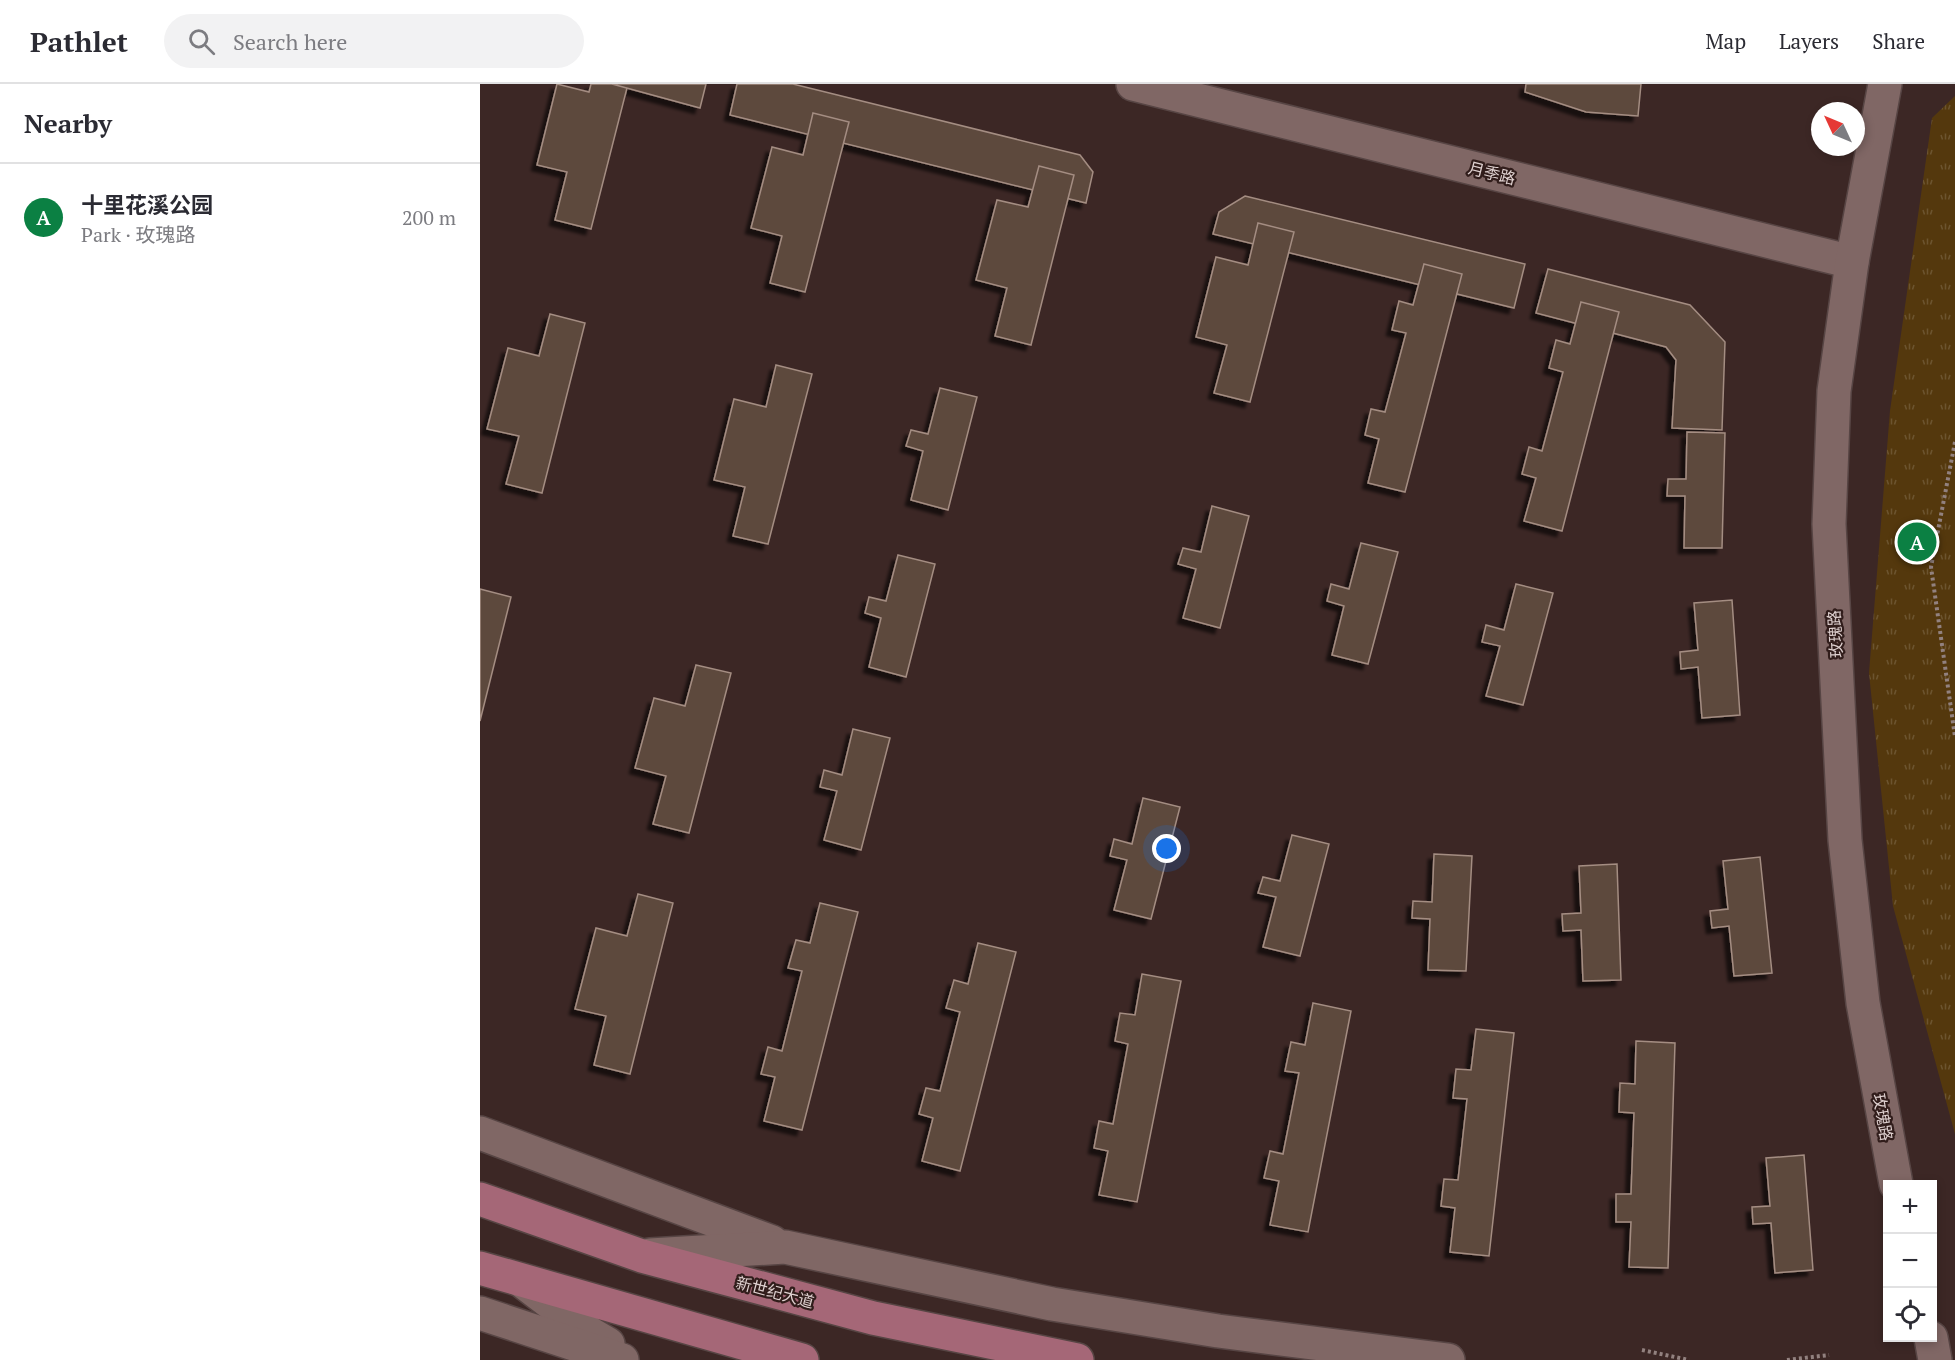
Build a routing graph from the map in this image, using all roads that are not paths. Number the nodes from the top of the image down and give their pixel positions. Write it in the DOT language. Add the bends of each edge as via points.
graph roads {
  1 [pos="1133,84"];
  2 [pos="1885,84"];
  3 [pos="1852,262"];
  4 [pos="480,1133"];
  5 [pos="1895,1180"];
  6 [pos="480,1199"];
  7 [pos="785,1247"];
  8 [pos="642,1256"];
  9 [pos="480,1268"];
  10 [pos="522,1281"];
  11 [pos="480,1313"];
  12 [pos="1931,1342"];
  13 [pos="622,1360"];
  14 [pos="635,1360"];
  15 [pos="801,1360"];
  16 [pos="1077,1360"];
  17 [pos="1448,1360"];
  18 [pos="1935,1360"];
  1 -- 3 [label="street, 月季路"];
  2 -- 3 [label="street, 玫瑰路"];
  3 -- 5 [label="street, 玫瑰路" via="1834,391 1829,524 1845,840 1863,1003"];
  4 -- 7 [label="street"];
  6 -- 8 [label="main road, 新世纪大道"];
  7 -- 8 [label="street"];
  7 -- 17 [label="street" via="1063,1306 1218,1331"];
  8 -- 16 [label="main road, 新世纪大道" via="873,1318"];
  9 -- 10 [label="main road"];
  10 -- 14 [label="street" via="591,1334"];
  10 -- 15 [label="main road"];
  11 -- 13 [label="street"];
  12 -- 18 [label="street"];
}
